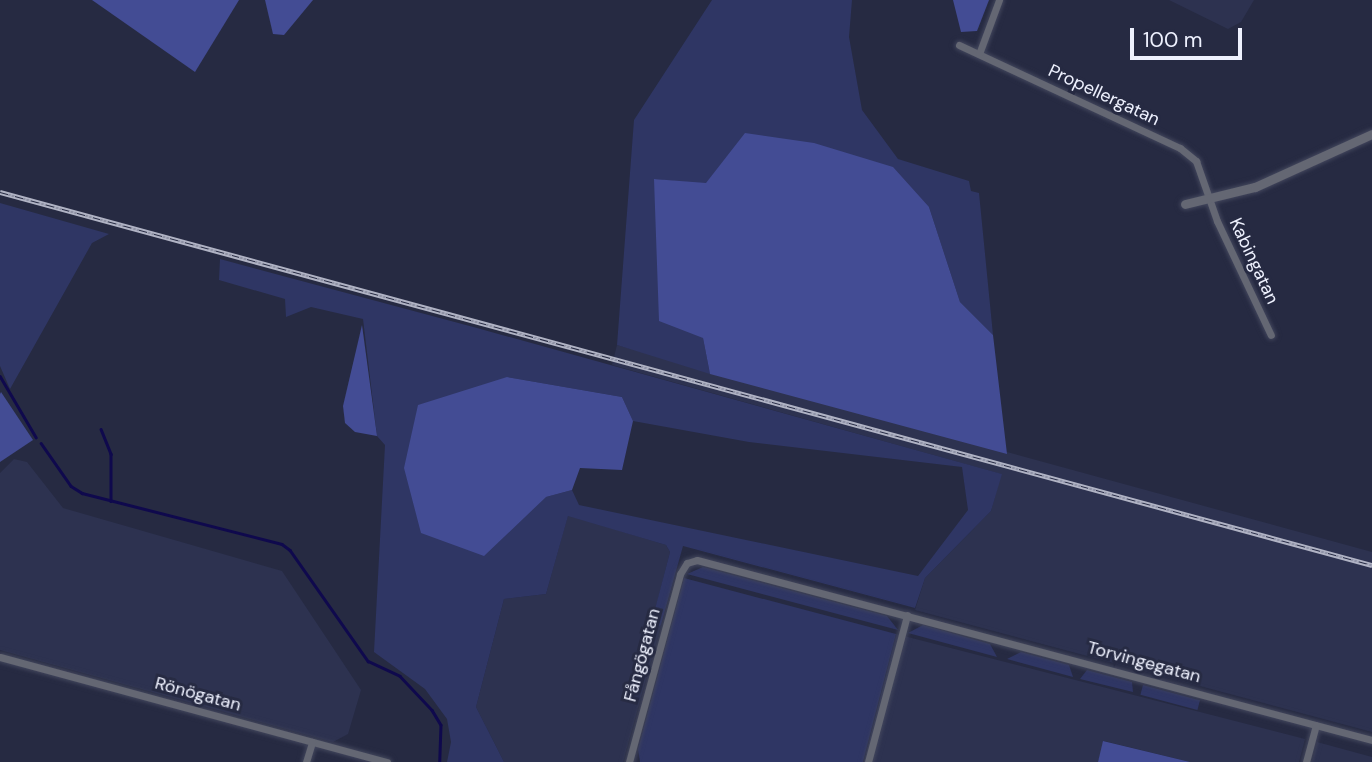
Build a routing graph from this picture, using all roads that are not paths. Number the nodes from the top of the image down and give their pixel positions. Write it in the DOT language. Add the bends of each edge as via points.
graph roads {
  1 [pos="999,0"];
  2 [pos="959,46"];
  3 [pos="979,54"];
  4 [pos="1372,135"];
  5 [pos="1211,199"];
  6 [pos="1185,204"];
  7 [pos="1270,335"];
  8 [pos="691,561"];
  9 [pos="907,615"];
  10 [pos="0,657"];
  11 [pos="1316,725"];
  12 [pos="1372,740"];
  13 [pos="312,742"];
  14 [pos="306,762"];
  15 [pos="387,762"];
  16 [pos="629,762"];
  17 [pos="868,762"];
  18 [pos="1306,762"];
  1 -- 3 [label="street"];
  2 -- 3 [label="street, Propellergatan"];
  3 -- 5 [label="street, Propellergatan" via="1180,148 1196,161"];
  4 -- 5 [label="street" via="1280,177"];
  5 -- 6 [label="street"];
  5 -- 7 [label="street, Kabingatan"];
  8 -- 9 [label="street, Torvingegatan"];
  8 -- 16 [label="street, Fångögatan" via="680,574"];
  9 -- 11 [label="street, Torvingegatan"];
  9 -- 17 [label="street"];
  10 -- 13 [label="street, Rönögatan"];
  11 -- 12 [label="street, Torvingegatan"];
  11 -- 18 [label="street"];
  13 -- 14 [label="street"];
  13 -- 15 [label="street, Rönögatan"];
}
